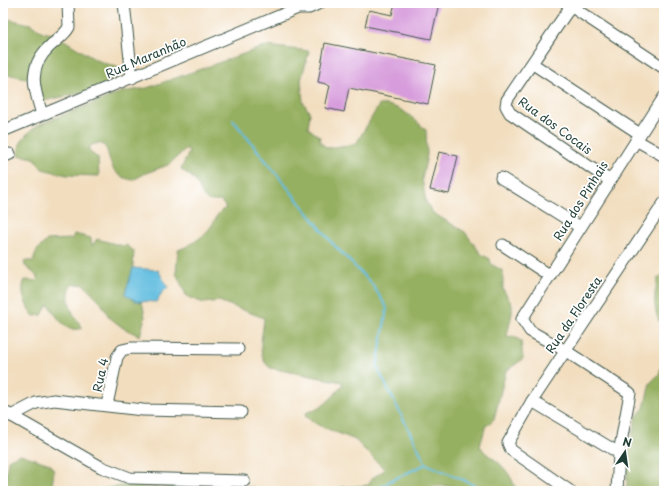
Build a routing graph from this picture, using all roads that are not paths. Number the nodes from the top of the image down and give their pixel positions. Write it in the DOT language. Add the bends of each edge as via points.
graph roads {
  1 [pos="68,3"];
  2 [pos="124,3"];
  3 [pos="320,3"];
  4 [pos="570,4"];
  5 [pos="300,6"];
  6 [pos="533,64"];
  7 [pos="664,68"];
  8 [pos="132,78"];
  9 [pos="664,98"];
  10 [pos="42,114"];
  11 [pos="3,131"];
  12 [pos="638,138"];
  13 [pos="664,156"];
  14 [pos="501,178"];
  15 [pos="609,180"];
  16 [pos="664,203"];
  17 [pos="660,219"];
  18 [pos="580,227"];
  19 [pos="503,244"];
  20 [pos="550,276"];
  21 [pos="238,349"];
  22 [pos="566,351"];
  23 [pos="532,401"];
  24 [pos="107,405"];
  25 [pos="241,412"];
  26 [pos="7,414"];
  27 [pos="619,453"];
  28 [pos="244,481"];
  29 [pos="570,491"];
  30 [pos="617,491"];
  1 -- 10 [label="street" via="69,27 47,49 34,74 35,92"];
  2 -- 8 [label="street"];
  3 -- 5 [label="street, Rua Maranhão" via="309,8"];
  4 -- 6 [label="street"];
  4 -- 7 [label="street"];
  5 -- 8 [label="street, Rua Maranhão"];
  6 -- 12 [label="street"];
  6 -- 15 [label="street, Rua dos Cocais" via="506,100 510,113"];
  8 -- 10 [label="street, Rua Maranhão"];
  9 -- 12 [label="street, Rua dos Pinhais"];
  10 -- 11 [label="street, Rua Maranhão"];
  12 -- 13 [label="street"];
  12 -- 15 [label="street, Rua dos Pinhais"];
  14 -- 18 [label="street"];
  15 -- 18 [label="street, Rua dos Pinhais"];
  16 -- 17 [label="street, Rua da Floresta"];
  17 -- 22 [label="street, Rua da Floresta"];
  18 -- 20 [label="street, Rua dos Pinhais"];
  19 -- 20 [label="street"];
  20 -- 22 [label="street, Rua dos Pinhais" via="522,319 530,331"];
  21 -- 24 [label="street, Rua 4" via="122,350 117,357"];
  22 -- 23 [label="street, Rua da Floresta"];
  22 -- 27 [label="street" via="630,393"];
  23 -- 27 [label="street"];
  23 -- 29 [label="street, Rua da Floresta" via="508,443 511,450"];
  24 -- 25 [label="street" via="143,410"];
  24 -- 26 [label="street" via="54,400"];
  26 -- 28 [label="street" via="101,466 130,478"];
  27 -- 30 [label="street"];
}
